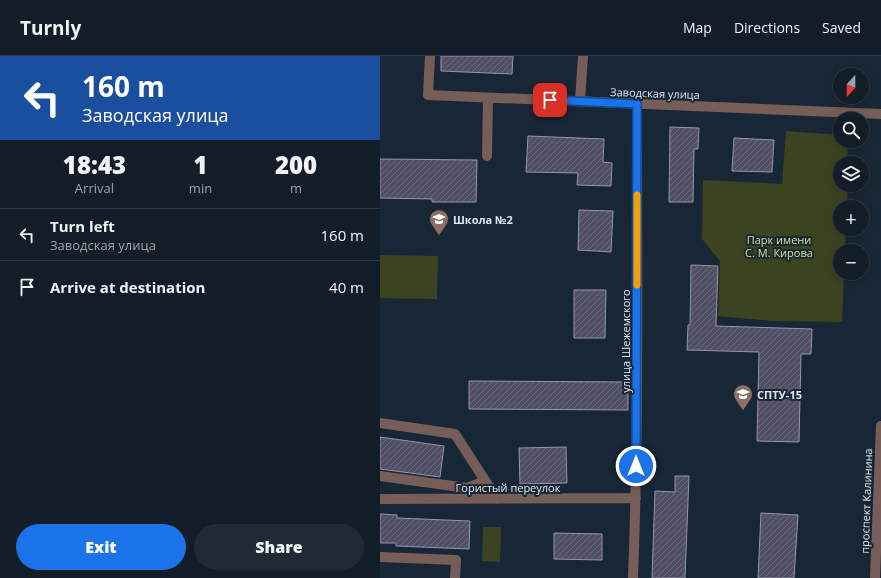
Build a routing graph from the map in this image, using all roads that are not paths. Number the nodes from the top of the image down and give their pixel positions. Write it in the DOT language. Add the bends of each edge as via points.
graph roads {
  1 [pos="430,56"];
  2 [pos="584,56"];
  3 [pos="488,98"];
  4 [pos="580,101"];
  5 [pos="637,104"];
  6 [pos="881,114"];
  7 [pos="487,156"];
  8 [pos="380,423"];
  9 [pos="881,426"];
  10 [pos="380,476"];
  11 [pos="486,481"];
  12 [pos="636,498"];
  13 [pos="497,499"];
  14 [pos="380,500"];
  15 [pos="380,557"];
  16 [pos="455,578"];
  17 [pos="633,578"];
  18 [pos="875,578"];
  1 -- 3 [label="street, Заводская улица" via="428,95"];
  2 -- 4 [label="street"];
  3 -- 4 [label="street, Заводская улица"];
  3 -- 7 [label="street"];
  4 -- 5 [label="street, Заводская улица"];
  5 -- 6 [label="street, Заводская улица"];
  5 -- 12 [label="street, улица Шежемского"];
  8 -- 11 [label="street" via="455,434"];
  9 -- 18 [label="street, проспект Калинина"];
  10 -- 11 [label="street" via="467,488"];
  11 -- 13 [label="street"];
  12 -- 13 [label="street, Гористый переулок"];
  12 -- 17 [label="street, улица Шежемского"];
  13 -- 14 [label="street, Гористый переулок"];
  15 -- 16 [label="street" via="456,560"];
}
